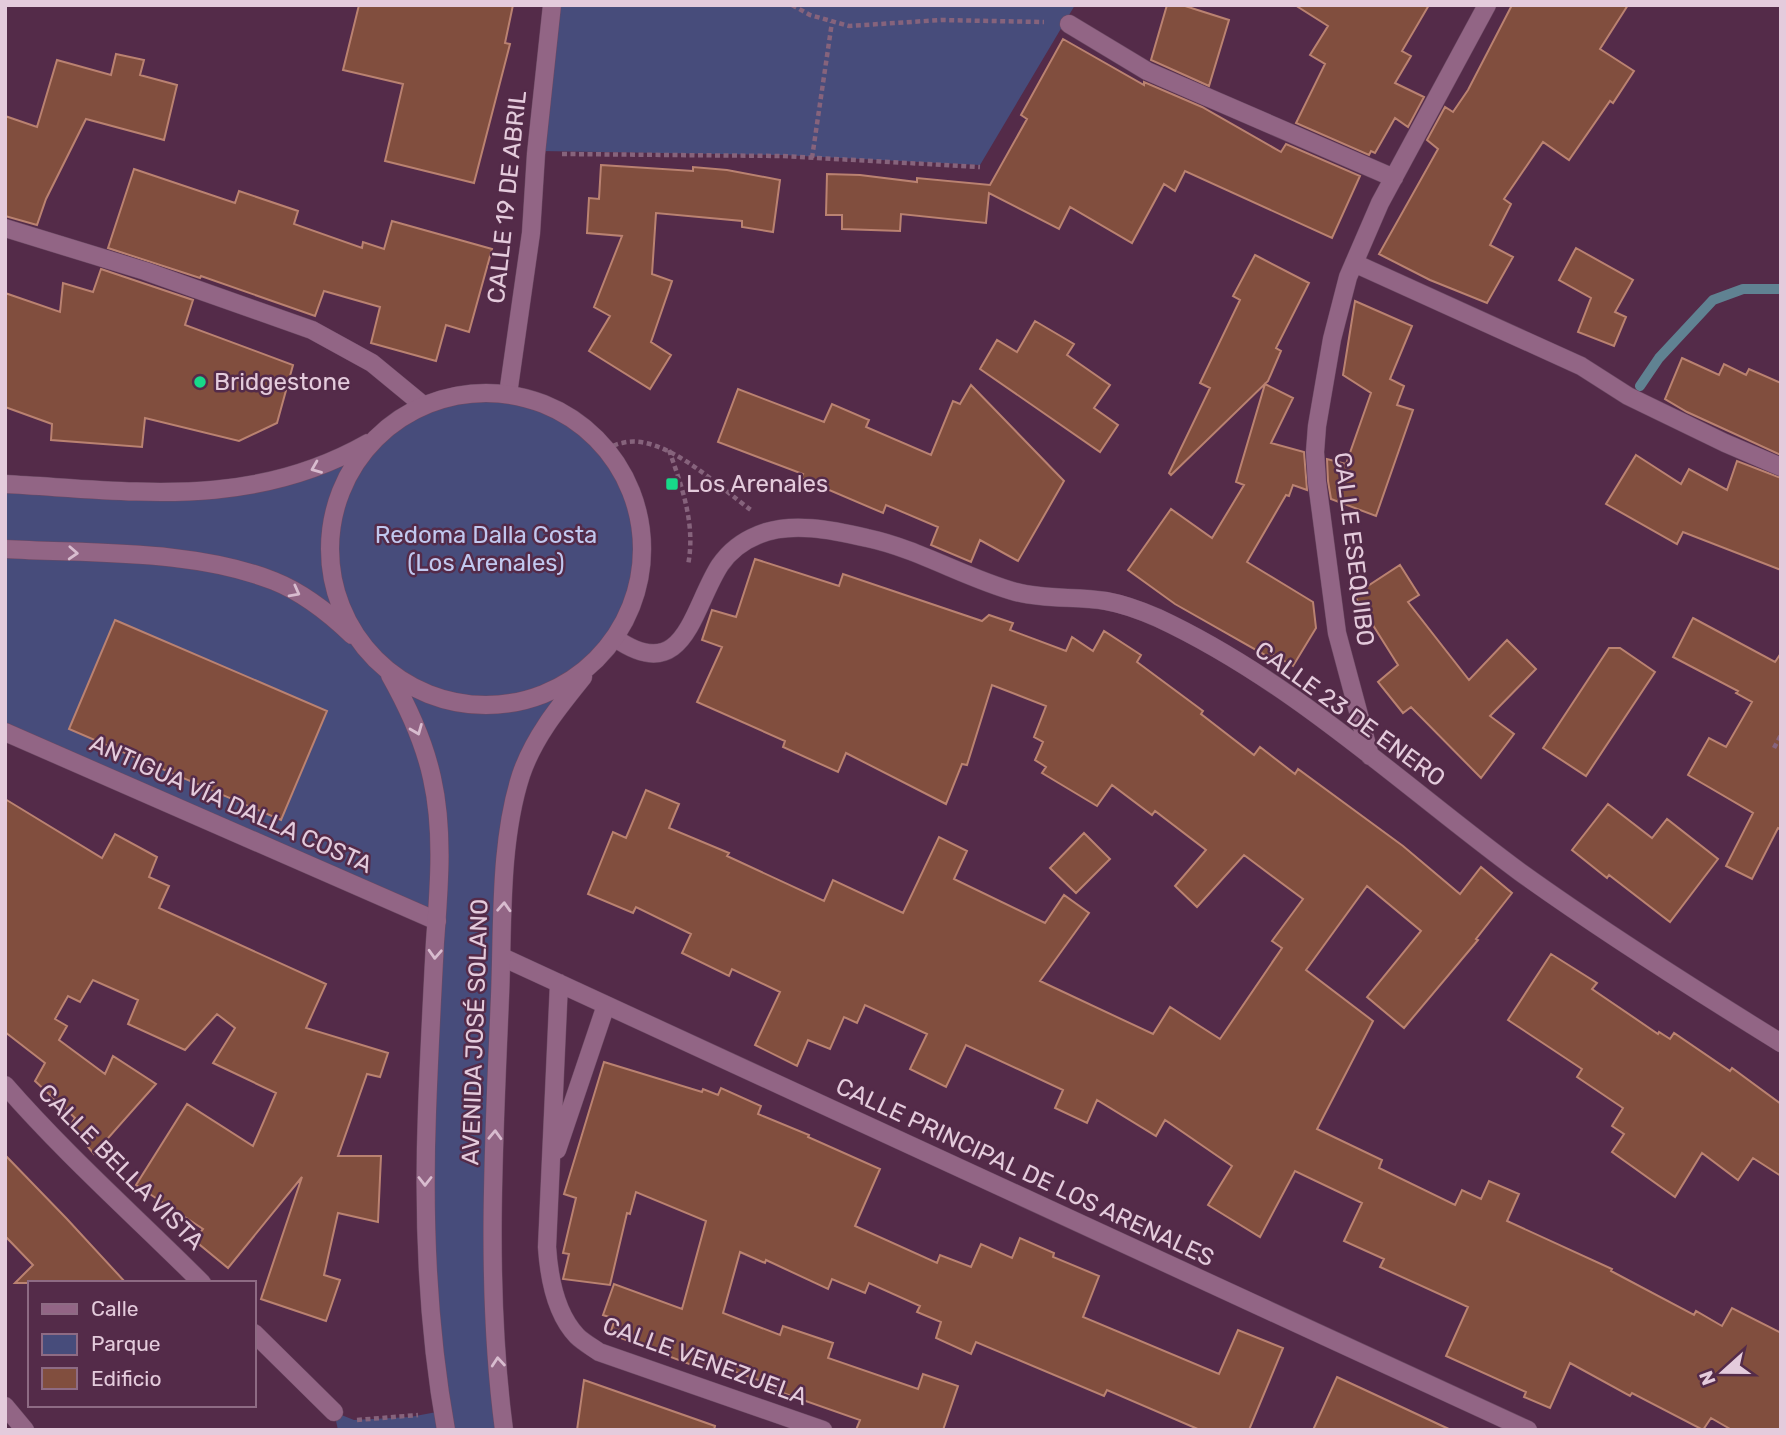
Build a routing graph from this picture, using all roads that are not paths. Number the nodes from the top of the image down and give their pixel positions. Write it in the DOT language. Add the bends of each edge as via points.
graph roads {
  1 [pos="552,5"];
  2 [pos="1487,5"];
  3 [pos="1069,24"];
  4 [pos="1394,178"];
  5 [pos="5,228"];
  6 [pos="1354,263"];
  7 [pos="508,394"];
  8 [pos="424,405"];
  9 [pos="377,438"];
  10 [pos="1781,467"];
  11 [pos="5,484"];
  12 [pos="5,549"];
  13 [pos="615,638"];
  14 [pos="367,648"];
  15 [pos="596,660"];
  16 [pos="386,668"];
  17 [pos="5,732"];
  18 [pos="1370,756"];
  19 [pos="437,921"];
  20 [pos="502,957"];
  21 [pos="559,983"];
  22 [pos="606,1005"];
  23 [pos="1781,1043"];
  24 [pos="6,1086"];
  25 [pos="550,1170"];
  26 [pos="200,1281"];
  27 [pos="256,1335"];
  28 [pos="5,1406"];
  29 [pos="334,1412"];
  30 [pos="25,1430"];
  31 [pos="446,1430"];
  32 [pos="504,1430"];
  33 [pos="823,1430"];
  34 [pos="1528,1430"];
  1 -- 7 [label="street, CALLE 19 DE ABRIL" via="531,233"];
  2 -- 4 [label="street, CALLE ESEQUIBO"];
  3 -- 4 [label="street" via="1147,71"];
  4 -- 6 [label="street, CALLE ESEQUIBO"];
  5 -- 8 [label="street" via="312,330 372,363"];
  6 -- 10 [label="street" via="1581,366 1628,396"];
  6 -- 18 [label="street, CALLE ESEQUIBO" via="1340,300 1315,452 1337,633"];
  7 -- 8 [label="street" via="479,393"];
  7 -- 13 [label="street" via="536,401 586,429 623,474 634,500 641,557 638,586"];
  8 -- 9 [label="street"];
  9 -- 11 [label="street, one-way" via="309,471 246,487 145,491"];
  9 -- 14 [label="street" via="344,485 331,540 339,597"];
  12 -- 14 [label="street, one-way" via="203,561 239,570 274,581 312,601"];
  13 -- 15 [label="street"];
  13 -- 18 [label="street, CALLE 23 DE ENERO" via="643,654 669,648 693,622 727,556 756,536 799,527 866,537 1015,592 1133,608 1264,679"];
  14 -- 16 [label="street"];
  15 -- 16 [label="street" via="549,692 493,705 437,697"];
  20 -- 15 [label="street, AVENIDA JOSÉ SOLANO, one-way" via="507,849 521,777 541,729"];
  16 -- 19 [label="street, AVENIDA JOSÉ SOLANO, one-way" via="412,718 432,778 439,843"];
  17 -- 19 [label="street, ANTIGUA VÍA DALLA COSTA"];
  18 -- 23 [label="street, CALLE 23 DE ENERO" via="1578,915"];
  19 -- 31 [label="street, AVENIDA JOSÉ SOLANO, one-way" via="425,1182 431,1333"];
  20 -- 21 [label="street, CALLE PRINCIPAL DE LOS ARENALES"];
  32 -- 20 [label="street, AVENIDA JOSÉ SOLANO, one-way" via="491,1241"];
  21 -- 22 [label="street, CALLE PRINCIPAL DE LOS ARENALES"];
  21 -- 25 [label="street, CALLE VENEZUELA"];
  22 -- 25 [label="street, CALLE VENEZUELA"];
  22 -- 34 [label="street, CALLE PRINCIPAL DE LOS ARENALES"];
  24 -- 26 [label="street, CALLE BELLA VISTA"];
  25 -- 33 [label="street, CALLE VENEZUELA" via="549,1271 567,1324 578,1337 599,1352"];
  27 -- 29 [label="street"];
  28 -- 30 [label="street"];
}
